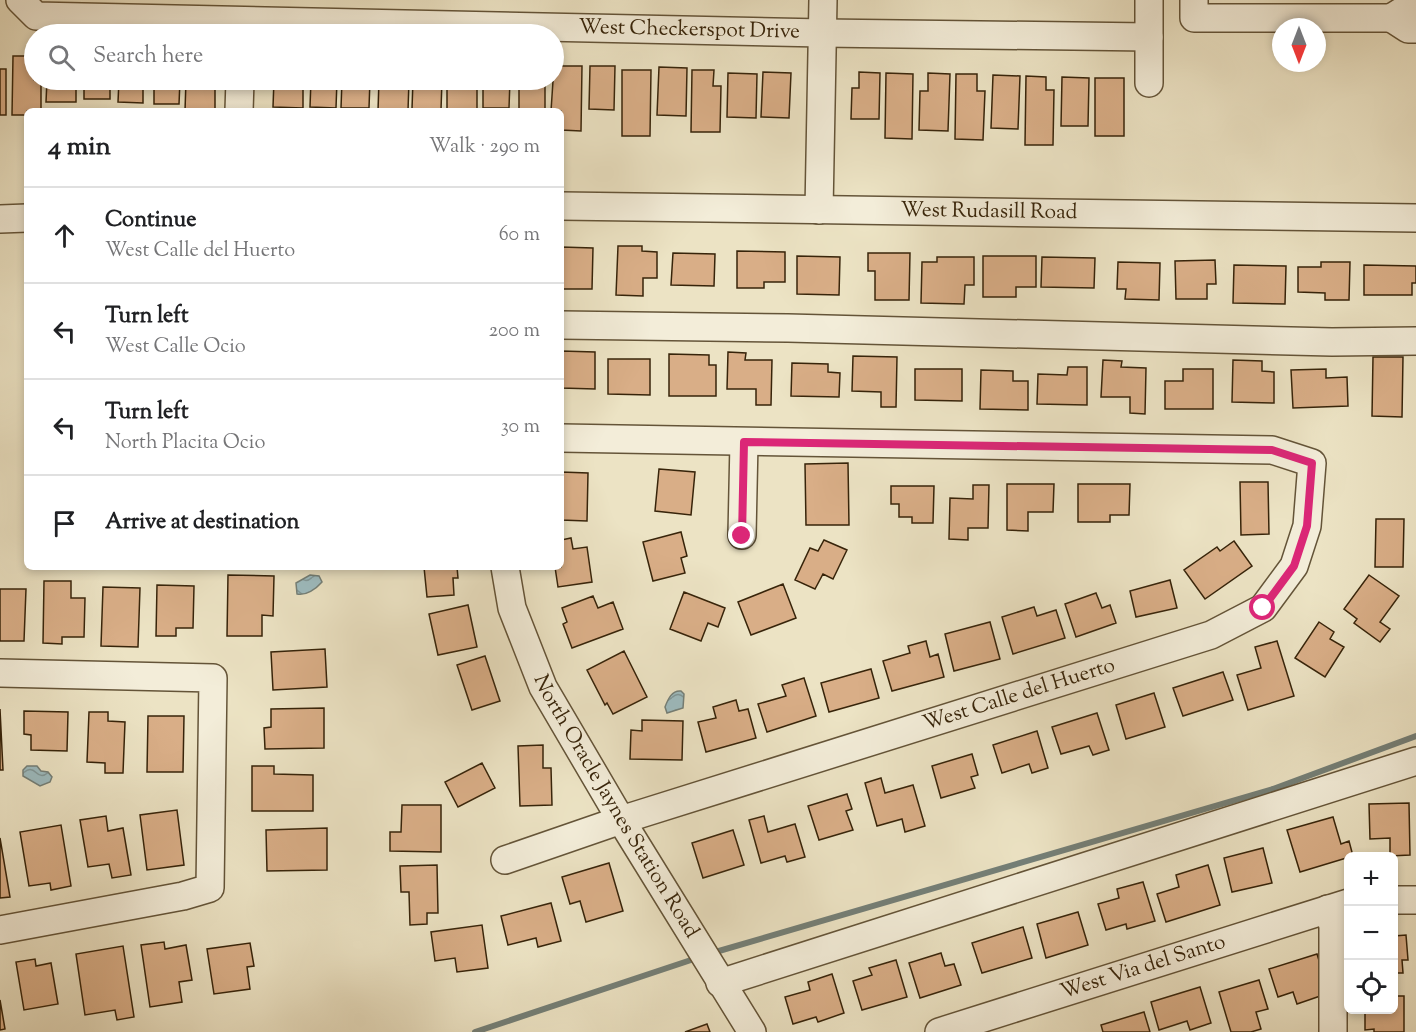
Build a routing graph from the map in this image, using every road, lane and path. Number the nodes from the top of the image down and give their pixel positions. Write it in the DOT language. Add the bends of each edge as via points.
graph roads {
  1 [pos="20,0"];
  2 [pos="823,0"];
  3 [pos="1149,0"];
  4 [pos="1194,0"];
  5 [pos="1416,8"];
  6 [pos="1241,9"];
  7 [pos="1391,18"];
  8 [pos="185,24"];
  9 [pos="1416,29"];
  10 [pos="564,30"];
  11 [pos="823,33"];
  12 [pos="1149,37"];
  13 [pos="1149,83"];
  14 [pos="240,90"];
  15 [pos="239,108"];
  16 [pos="564,206"];
  17 [pos="819,210"];
  18 [pos="24,218"];
  19 [pos="1416,218"];
  20 [pos="0,219"];
  21 [pos="564,325"];
  22 [pos="1416,341"];
  23 [pos="564,438"];
  24 [pos="744,442"];
  25 [pos="742,536"];
  26 [pos="506,570"];
  27 [pos="0,673"];
  28 [pos="1416,761"];
  29 [pos="621,820"];
  30 [pos="505,860"];
  31 [pos="1398,900"];
  32 [pos="1416,900"];
  33 [pos="1338,906"];
  34 [pos="0,930"];
  35 [pos="720,982"];
  36 [pos="752,1032"];
  37 [pos="939,1032"];
  38 [pos="1333,1032"];
  1 -- 8 [label="street, West Checkerspot Drive" via="36,16"];
  2 -- 11 [label="street"];
  3 -- 12 [label="street"];
  4 -- 6 [label="street" via="1194,18"];
  5 -- 7 [label="street" via="1407,8"];
  6 -- 7 [label="street"];
  7 -- 9 [label="street" via="1408,29"];
  10 -- 11 [label="street, West Checkerspot Drive"];
  11 -- 12 [label="street, West Checkerspot Drive"];
  11 -- 17 [label="street"];
  12 -- 13 [label="street"];
  14 -- 15 [label="street"];
  16 -- 17 [label="street, West Rudasill Road"];
  17 -- 19 [label="street, West Rudasill Road"];
  18 -- 20 [label="street"];
  21 -- 22 [label="street"];
  23 -- 24 [label="street"];
  24 -- 25 [label="street"];
  24 -- 29 [label="street, West Calle del Huerto" via="1272,450 1312,463 1307,526 1294,566 1263,608 1211,635"];
  26 -- 29 [label="street, North Oracle Jaynes Station Road" via="512,608 543,687"];
  27 -- 34 [label="street" via="213,678 210,888"];
  28 -- 35 [label="street"];
  29 -- 30 [label="street, West Calle del Huerto"];
  29 -- 35 [label="street, North Oracle Jaynes Station Road"];
  31 -- 32 [label="street"];
  33 -- 37 [label="street, West Via del Santo"];
  33 -- 38 [label="street" via="1333,926"];
  35 -- 36 [label="street, North Oracle Jaynes Station Road"];
}
